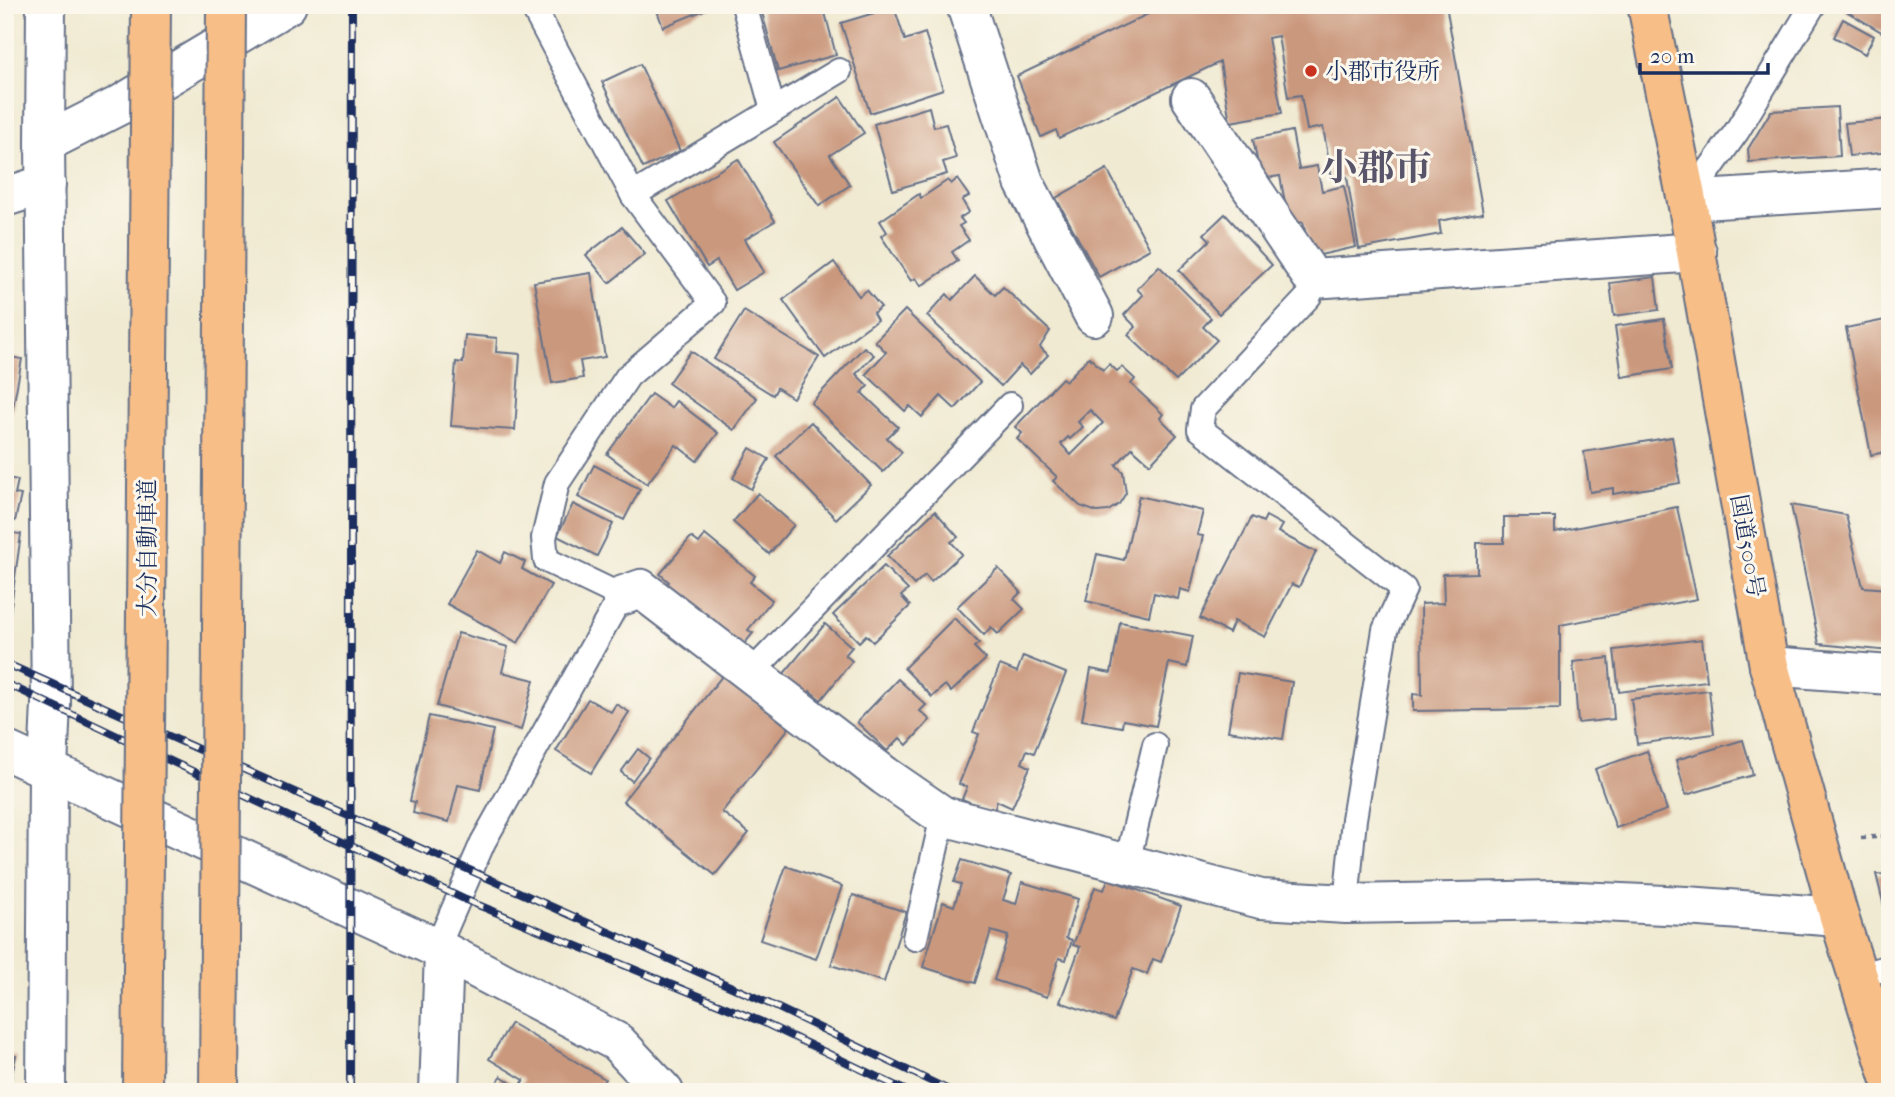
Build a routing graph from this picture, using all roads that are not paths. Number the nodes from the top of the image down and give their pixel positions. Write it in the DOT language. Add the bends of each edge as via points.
graph roads {
  1 [pos="47,5"];
  2 [pos="151,5"];
  3 [pos="226,5"];
  4 [pos="287,5"];
  5 [pos="533,5"];
  6 [pos="744,5"];
  7 [pos="966,5"];
  8 [pos="1647,5"];
  9 [pos="1813,5"];
  10 [pos="839,71"];
  11 [pos="1191,98"];
  12 [pos="773,110"];
  13 [pos="45,143"];
  14 [pos="46,184"];
  15 [pos="1890,188"];
  16 [pos="633,195"];
  17 [pos="5,197"];
  18 [pos="1688,201"];
  19 [pos="1697,253"];
  20 [pos="1313,279"];
  21 [pos="1094,316"];
  22 [pos="1010,405"];
  23 [pos="621,596"];
  24 [pos="1769,666"];
  25 [pos="750,674"];
  26 [pos="1890,675"];
  27 [pos="1155,746"];
  28 [pos="5,750"];
  29 [pos="48,768"];
  30 [pos="943,816"];
  31 [pos="1128,863"];
  32 [pos="1346,904"];
  33 [pos="1839,917"];
  34 [pos="915,938"];
  35 [pos="440,950"];
  36 [pos="1874,972"];
  37 [pos="1890,1077"];
  38 [pos="46,1092"];
  39 [pos="142,1092"];
  40 [pos="219,1092"];
  41 [pos="439,1092"];
  42 [pos="664,1092"];
  1 -- 13 [label="street"];
  2 -- 39 [label="highway, 大分自動車道, bridge"];
  3 -- 40 [label="highway, bridge"];
  4 -- 13 [label="street" via="120,106"];
  5 -- 16 [label="lane"];
  6 -- 12 [label="lane"];
  7 -- 21 [label="street" via="1024,182"];
  8 -- 18 [label="highway, 国道500号"];
  9 -- 18 [label="lane" via="1737,131"];
  10 -- 12 [label="lane"];
  11 -- 20 [label="street"];
  12 -- 16 [label="lane"];
  13 -- 14 [label="street"];
  14 -- 17 [label="street"];
  14 -- 29 [label="street"];
  15 -- 18 [label="street"];
  16 -- 23 [label="lane" via="713,303 628,376 557,483 544,538 546,560"];
  18 -- 19 [label="highway, 国道500号"];
  19 -- 20 [label="street"];
  19 -- 24 [label="highway, 国道500号"];
  20 -- 32 [label="lane" via="1309,296 1203,409 1200,429 1404,589 1385,630 1354,819"];
  22 -- 25 [label="lane"];
  23 -- 25 [label="street" via="641,589"];
  23 -- 35 [label="lane" via="482,842"];
  24 -- 26 [label="street"];
  24 -- 33 [label="highway, 国道500号"];
  25 -- 30 [label="street"];
  27 -- 31 [label="lane"];
  28 -- 29 [label="street"];
  29 -- 35 [label="street"];
  29 -- 38 [label="street"];
  30 -- 31 [label="street"];
  30 -- 34 [label="lane"];
  31 -- 32 [label="street" via="1261,899"];
  32 -- 33 [label="street" via="1557,900"];
  33 -- 36 [label="highway, 国道500号"];
  35 -- 41 [label="street"];
  35 -- 42 [label="street" via="617,1042"];
  36 -- 37 [label="highway, 国道500号"];
}
